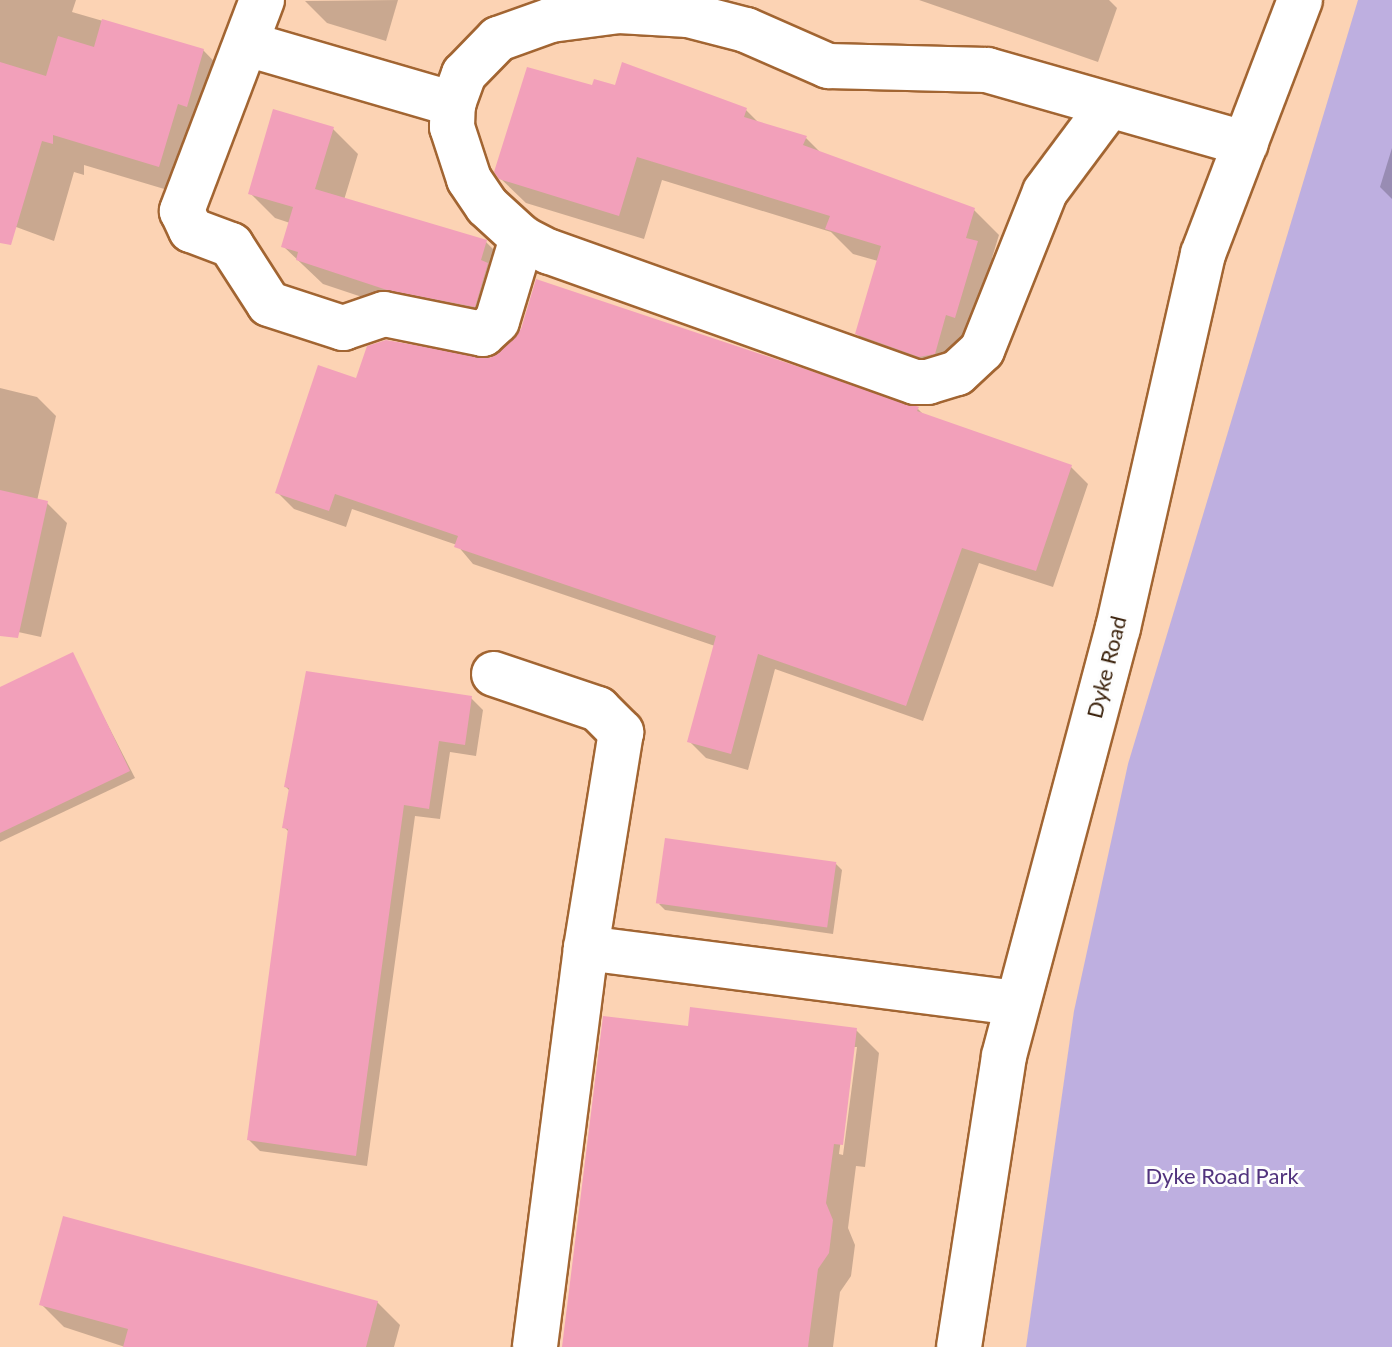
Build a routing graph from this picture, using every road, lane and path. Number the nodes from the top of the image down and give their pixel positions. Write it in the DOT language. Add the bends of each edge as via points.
graph roads {
  1 [pos="262,0"];
  2 [pos="1300,0"];
  3 [pos="247,44"];
  4 [pos="453,104"];
  5 [pos="1109,106"];
  6 [pos="1246,144"];
  7 [pos="522,238"];
  8 [pos="494,674"];
  9 [pos="586,948"];
  10 [pos="1016,1003"];
  11 [pos="535,1347"];
  12 [pos="959,1347"];
  1 -- 3 [label="street"];
  2 -- 6 [label="street, Dyke Road"];
  3 -- 4 [label="street"];
  3 -- 7 [label="street" via="182,211 191,230 231,245 269,304 343,328 384,314 483,334 497,321"];
  4 -- 5 [label="street" via="471,64 498,39 551,20 619,11 688,15 746,30 828,66 987,70"];
  4 -- 7 [label="street" via="452,127 469,179 487,206"];
  5 -- 6 [label="street"];
  5 -- 7 [label="street" via="1045,192 982,350 957,373 939,380 915,382"];
  6 -- 10 [label="street, Dyke Road" via="1203,254 1118,628"];
  8 -- 9 [label="street" via="598,709 621,732"];
  9 -- 10 [label="street"];
  9 -- 11 [label="street"];
  10 -- 12 [label="street, Dyke Road" via="991,1116"];
}
